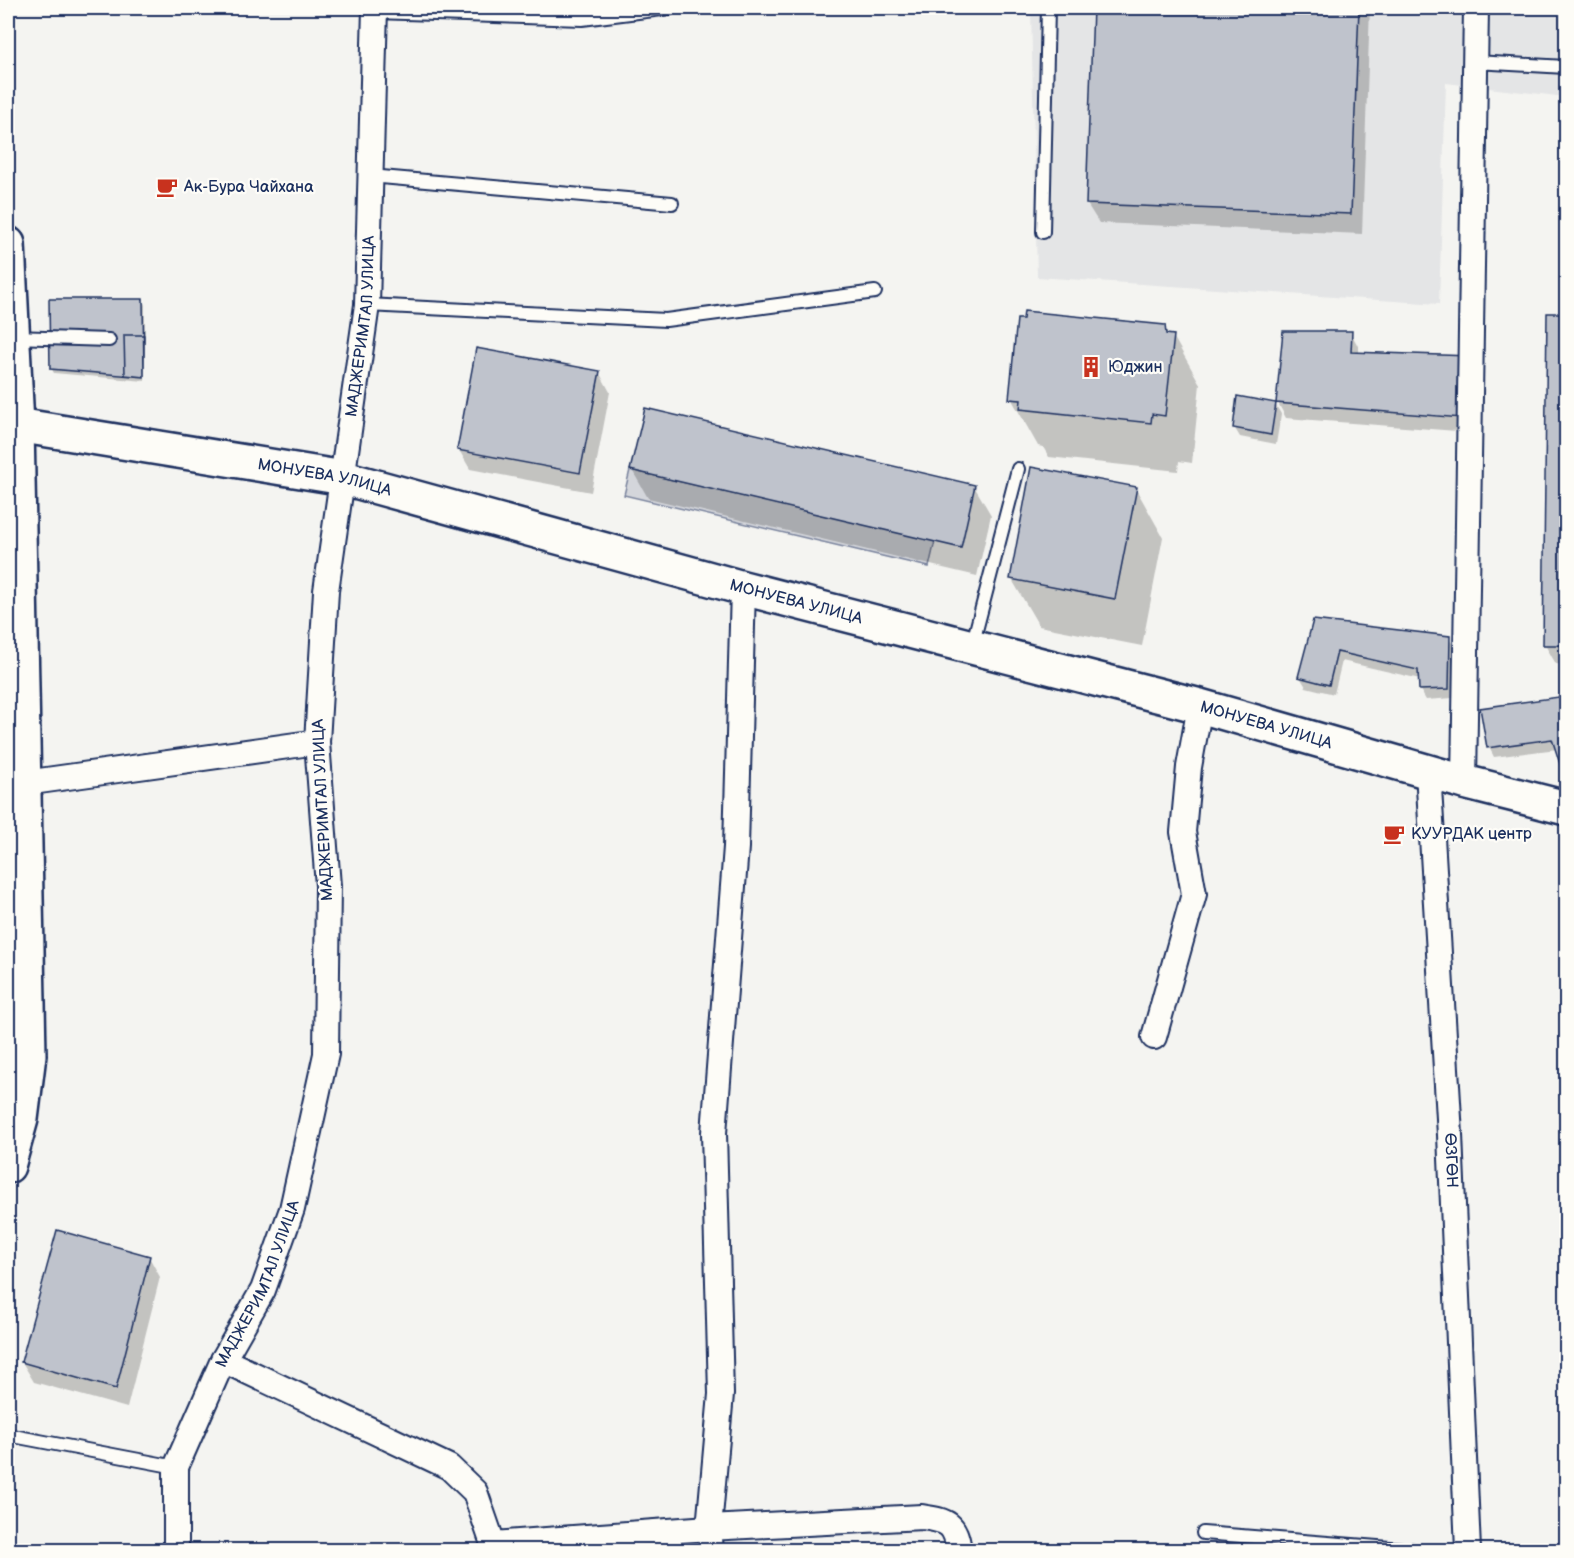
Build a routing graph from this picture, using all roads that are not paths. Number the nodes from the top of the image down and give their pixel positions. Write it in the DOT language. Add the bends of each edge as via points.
graph roads {
  1 [pos="670,8"];
  2 [pos="1048,8"];
  3 [pos="1476,8"];
  4 [pos="375,10"];
  5 [pos="1475,62"];
  6 [pos="1566,67"];
  7 [pos="370,176"];
  8 [pos="672,203"];
  9 [pos="1043,232"];
  10 [pos="8,244"];
  11 [pos="875,292"];
  12 [pos="367,305"];
  13 [pos="12,338"];
  14 [pos="109,340"];
  15 [pos="17,425"];
  16 [pos="1018,469"];
  17 [pos="344,478"];
  18 [pos="743,588"];
  19 [pos="972,647"];
  20 [pos="1200,706"];
  21 [pos="316,742"];
  22 [pos="1428,771"];
  23 [pos="1464,782"];
  24 [pos="25,783"];
  25 [pos="1566,808"];
  26 [pos="1154,1037"];
  27 [pos="8,1166"];
  28 [pos="223,1360"];
  29 [pos="8,1435"];
  30 [pos="176,1467"];
  31 [pos="1203,1533"];
  32 [pos="710,1539"];
  33 [pos="493,1547"];
  34 [pos="176,1551"];
  35 [pos="959,1551"];
  36 [pos="1415,1551"];
  37 [pos="1468,1551"];
  1 -- 4 [label="lane" via="582,19"];
  2 -- 9 [label="lane"];
  3 -- 5 [label="street"];
  4 -- 7 [label="street, МАДЖЕРИМТАЛ УЛИЦА"];
  5 -- 6 [label="lane"];
  5 -- 23 [label="street"];
  7 -- 8 [label="lane"];
  7 -- 12 [label="street, МАДЖЕРИМТАЛ УЛИЦА"];
  10 -- 13 [label="main road"];
  11 -- 12 [label="lane" via="666,320"];
  12 -- 17 [label="street, МАДЖЕРИМТАЛ УЛИЦА"];
  13 -- 14 [label="lane"];
  13 -- 15 [label="main road"];
  15 -- 17 [label="main road, МОНУЕВА УЛИЦА"];
  15 -- 24 [label="main road"];
  16 -- 19 [label="lane"];
  17 -- 18 [label="main road, МОНУЕВА УЛИЦА"];
  17 -- 21 [label="street, МАДЖЕРИМТАЛ УЛИЦА" via="326,591"];
  18 -- 19 [label="main road, МОНУЕВА УЛИЦА"];
  18 -- 32 [label="street" via="736,847 714,1133 721,1394"];
  19 -- 20 [label="main road, МОНУЕВА УЛИЦА"];
  20 -- 22 [label="main road, МОНУЕВА УЛИЦА"];
  20 -- 26 [label="street" via="1183,832 1194,894"];
  21 -- 24 [label="street"];
  21 -- 28 [label="street, МАДЖЕРИМТАЛ УЛИЦА" via="328,886 326,1054 292,1209 263,1290"];
  22 -- 23 [label="main road, МОНУЕВА УЛИЦА"];
  22 -- 37 [label="street, ӨЗГӨН"];
  23 -- 25 [label="main road, МОНУЕВА УЛИЦА"];
  24 -- 27 [label="main road" via="29,1055 21,1119"];
  28 -- 30 [label="street, МАДЖЕРИМТАЛ УЛИЦА"];
  28 -- 33 [label="street" via="449,1467 475,1492"];
  29 -- 30 [label="lane"];
  30 -- 34 [label="street, МАДЖЕРИМТАЛ УЛИЦА"];
  31 -- 36 [label="lane"];
  32 -- 33 [label="street"];
  32 -- 35 [label="street" via="922,1517 944,1520 957,1534"];
}
